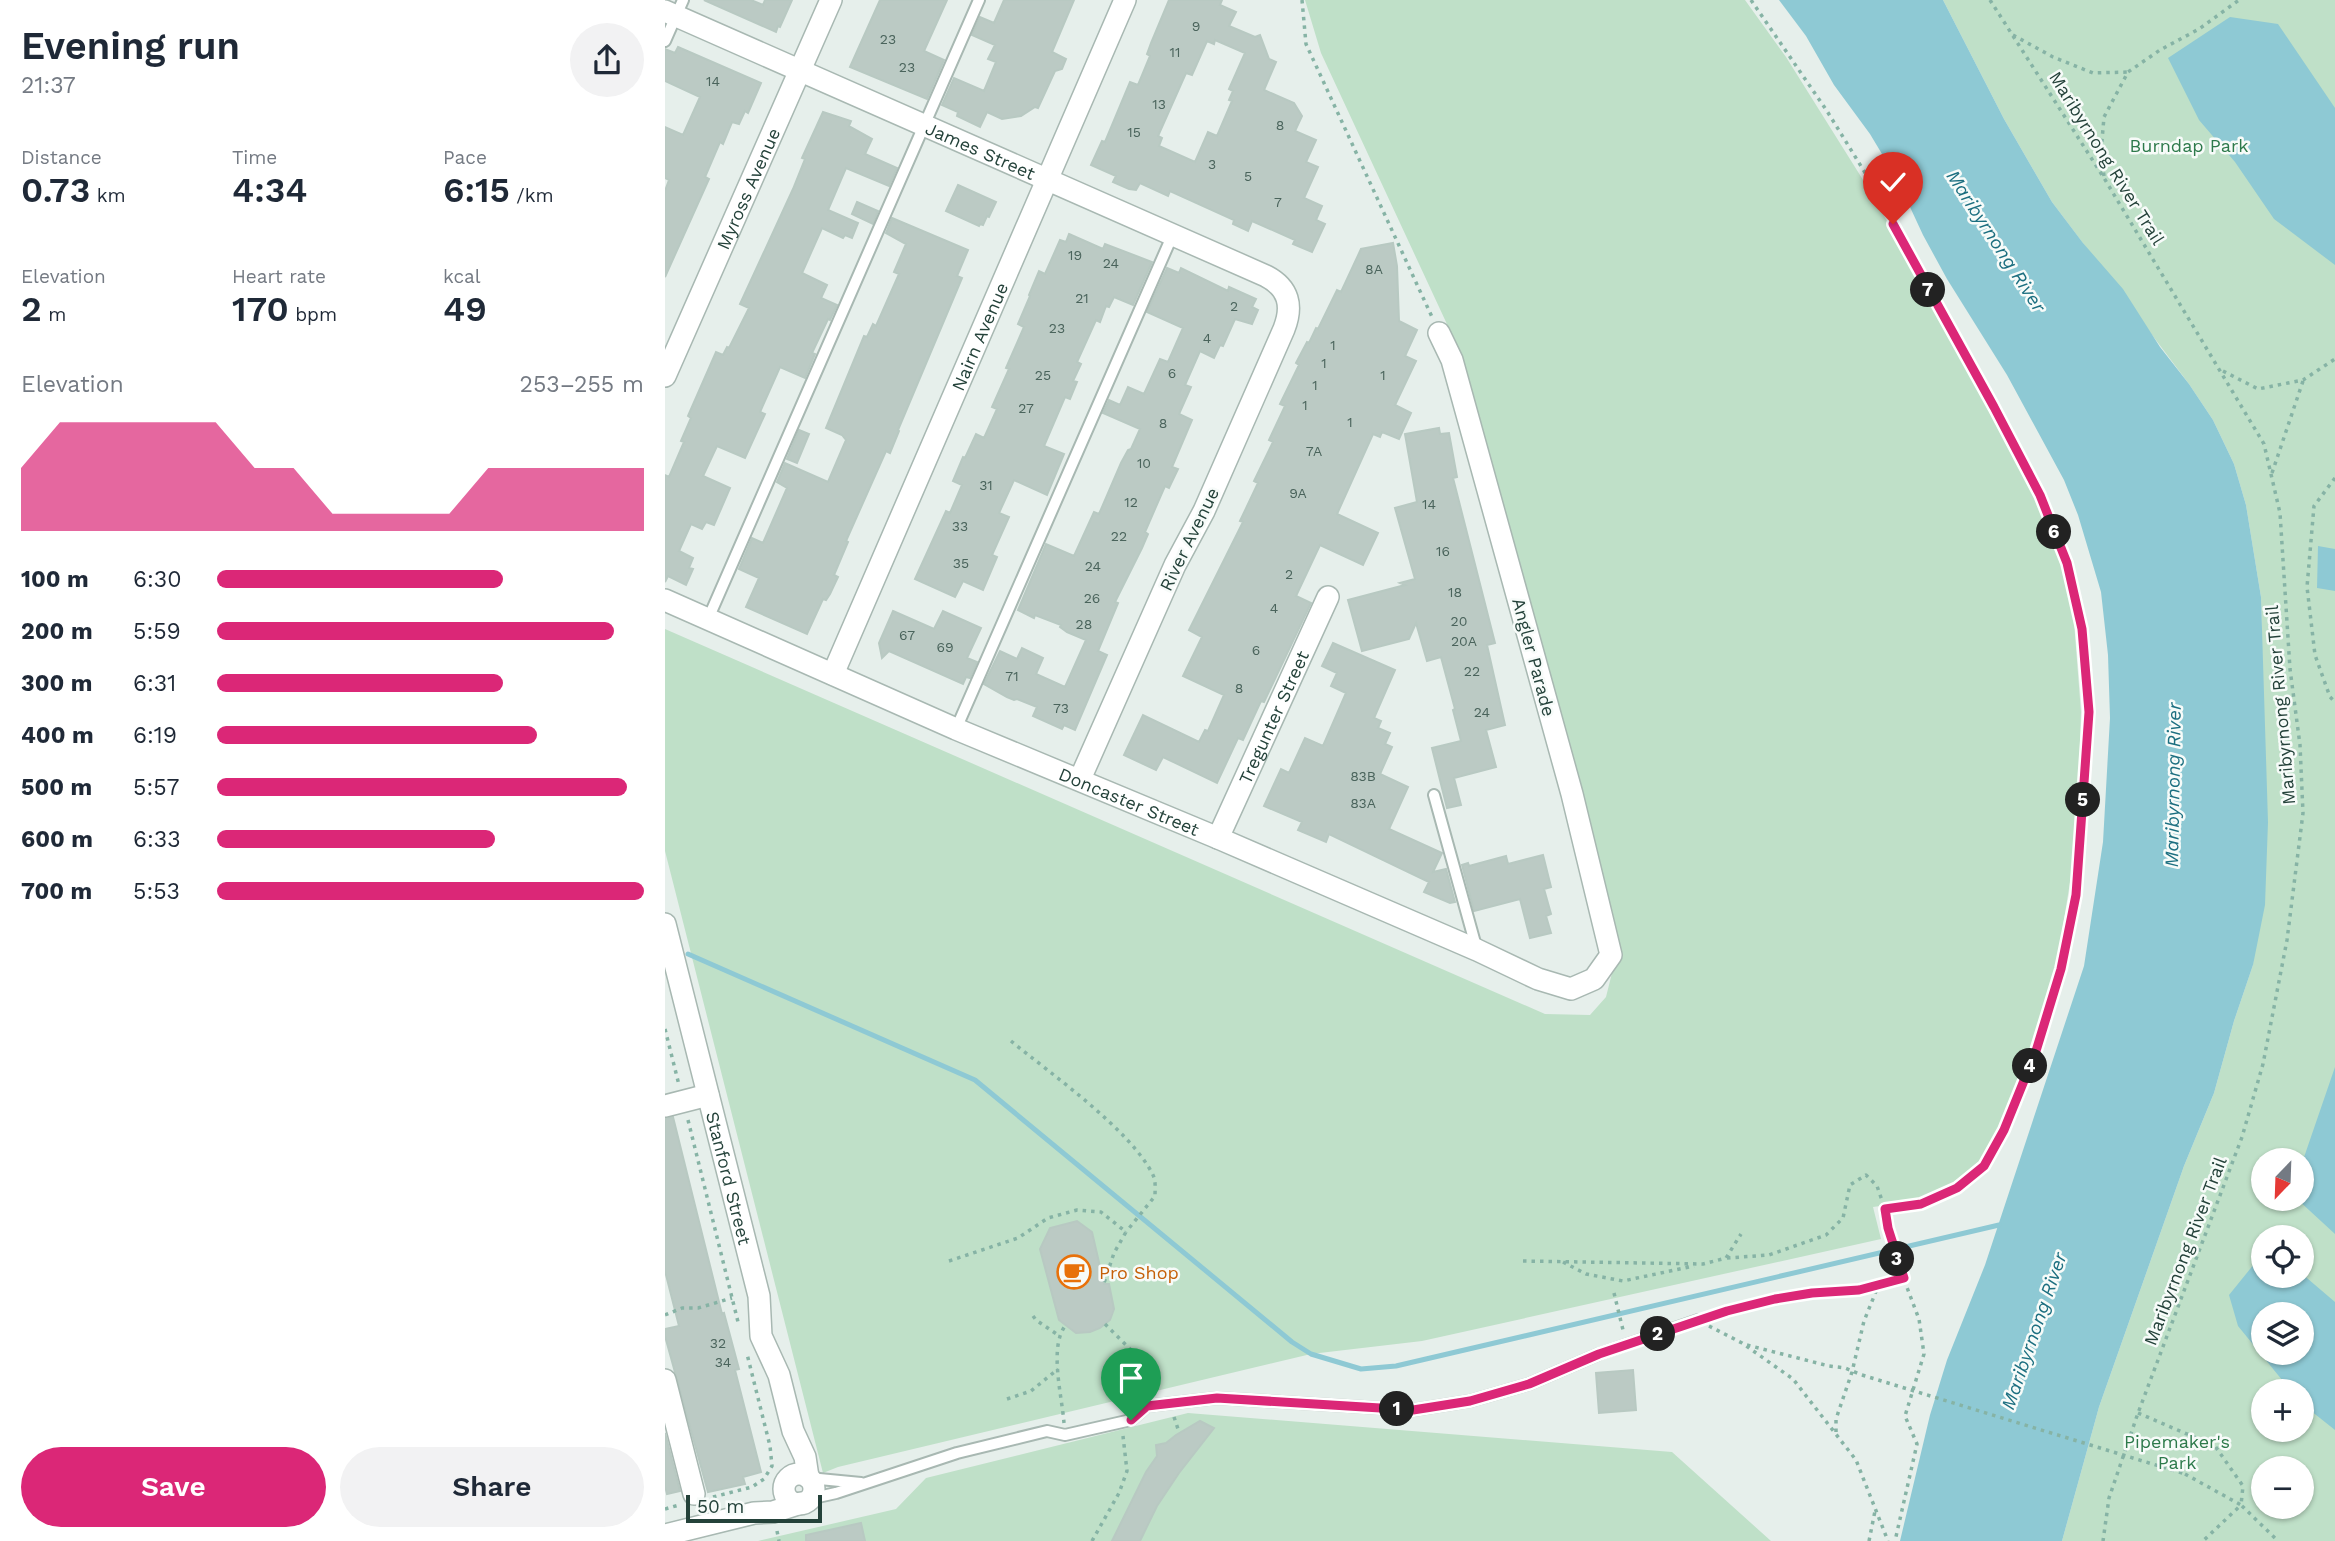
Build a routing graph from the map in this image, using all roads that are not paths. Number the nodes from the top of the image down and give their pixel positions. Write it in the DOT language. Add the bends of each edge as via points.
graph roads {
  1 [pos="831,0"];
  2 [pos="979,0"];
  3 [pos="1125,0"];
  4 [pos="674,9"];
  5 [pos="665,41"];
  6 [pos="800,71"];
  7 [pos="925,125"];
  8 [pos="1047,180"];
  9 [pos="1173,234"];
  10 [pos="1288,297"];
  11 [pos="1439,333"];
  12 [pos="665,376"];
  13 [pos="1328,597"];
  14 [pos="665,600"];
  15 [pos="708,619"];
  16 [pos="833,674"];
  17 [pos="957,729"];
  18 [pos="1080,779"];
  19 [pos="1434,795"];
  20 [pos="1218,838"];
  21 [pos="665,924"];
  22 [pos="1477,950"];
  23 [pos="1594,979"];
  24 [pos="708,1095"];
  25 [pos="674,1104"];
  26 [pos="1698,1320"];
  27 [pos="665,1380"];
  28 [pos="669,1417"];
  29 [pos="860,1483"];
  30 [pos="800,1487"];
  31 [pos="697,1498"];
  32 [pos="665,1535"];
  1 -- 6 [label="street, Myross Avenue"];
  2 -- 7 [label="lane"];
  3 -- 8 [label="street, Nairn Avenue"];
  4 -- 5 [label="lane"];
  4 -- 6 [label="street, James Street"];
  6 -- 7 [label="street, James Street"];
  6 -- 12 [label="street, Myross Avenue"];
  7 -- 8 [label="street, James Street"];
  7 -- 15 [label="lane"];
  8 -- 9 [label="street, James Street"];
  8 -- 16 [label="street, Nairn Avenue"];
  9 -- 10 [label="street, James Street" via="1273,279"];
  9 -- 17 [label="lane"];
  10 -- 18 [label="street, River Avenue" via="1284,329"];
  11 -- 23 [label="street, Angler Parade" via="1452,360 1572,794 1611,955"];
  13 -- 20 [label="street, Tregunter Street"];
  14 -- 15 [label="street, Doncaster Street"];
  15 -- 16 [label="street, Doncaster Street"];
  16 -- 17 [label="street, Doncaster Street"];
  17 -- 18 [label="street, Doncaster Street"];
  18 -- 20 [label="street, Doncaster Street"];
  19 -- 22 [label="lane"];
  20 -- 22 [label="street, Doncaster Street"];
  21 -- 24 [label="street, Stanford Street"];
  22 -- 23 [label="street, Doncaster Street" via="1571,989"];
  24 -- 25 [label="street"];
  24 -- 30 [label="street, Stanford Street" via="759,1296 761,1336 779,1375 793,1431"];
  26 -- 29 [label="lane" via="1529,1384 1470,1401 1413,1410 1217,1398 1147,1406 1131,1420 1065,1435 1047,1431 957,1452"];
  27 -- 28 [label="street"];
  28 -- 31 [label="street"];
  29 -- 30 [label="lane"];
  29 -- 30 [label="lane" via="836,1493"];
  30 -- 32 [label="street" via="773,1512"];
}
